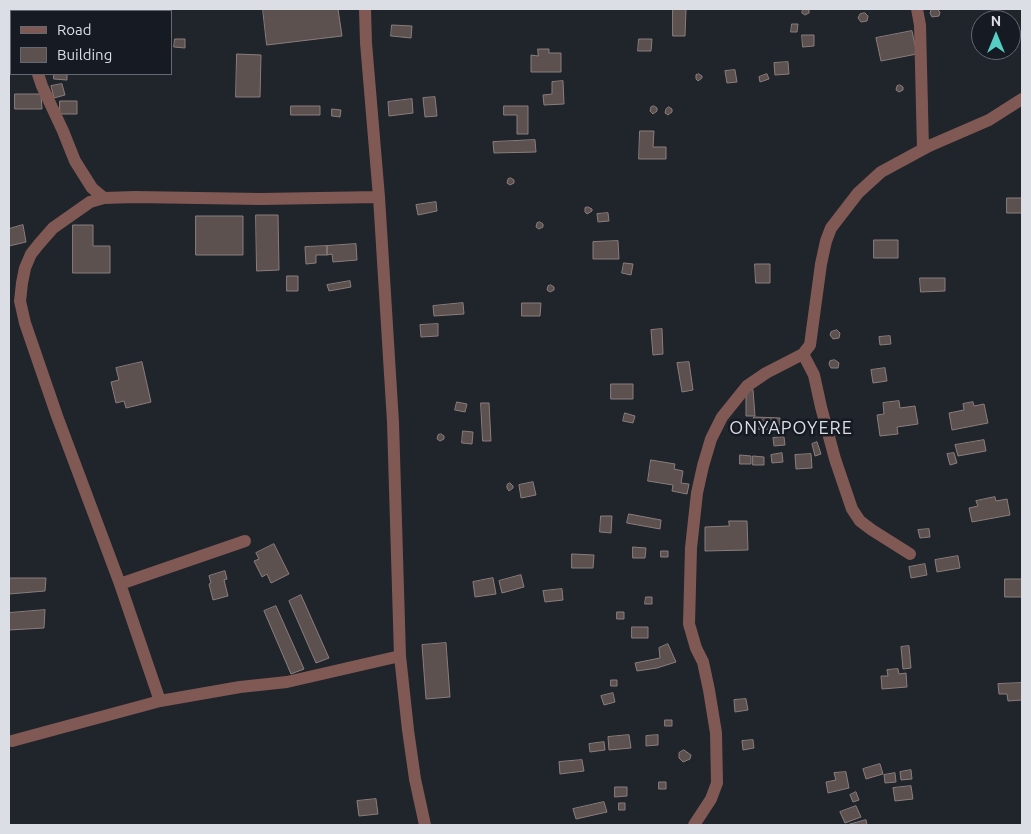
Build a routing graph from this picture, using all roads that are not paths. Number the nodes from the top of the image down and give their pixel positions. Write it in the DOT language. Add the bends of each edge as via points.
graph roads {
  1 [pos="365,9"];
  2 [pos="917,9"];
  3 [pos="38,75"];
  4 [pos="1022,99"];
  5 [pos="924,149"];
  6 [pos="380,196"];
  7 [pos="104,198"];
  8 [pos="14,302"];
  9 [pos="803,354"];
  10 [pos="245,541"];
  11 [pos="910,554"];
  12 [pos="120,584"];
  13 [pos="400,656"];
  14 [pos="160,701"];
  15 [pos="12,741"];
  16 [pos="425,825"];
  17 [pos="694,825"];
  1 -- 6 [label="street"];
  2 -- 5 [label="street"];
  3 -- 7 [label="street" via="75,161 92,188"];
  4 -- 5 [label="street" via="989,120"];
  5 -- 9 [label="street" via="881,172 858,193 831,228 820,264 812,339"];
  6 -- 7 [label="street"];
  6 -- 13 [label="street" via="393,422"];
  7 -- 8 [label="street" via="90,202 53,228 39,244 31,254"];
  8 -- 12 [label="street" via="25,323"];
  9 -- 11 [label="street" via="814,375 820,407 852,509 860,521"];
  9 -- 17 [label="street" via="747,386 722,417 703,466 691,548 689,624 709,690 716,733 717,782 711,799"];
  10 -- 12 [label="street"];
  12 -- 14 [label="street"];
  13 -- 14 [label="street" via="287,682"];
  13 -- 16 [label="street" via="415,779"];
  14 -- 15 [label="street"];
}
